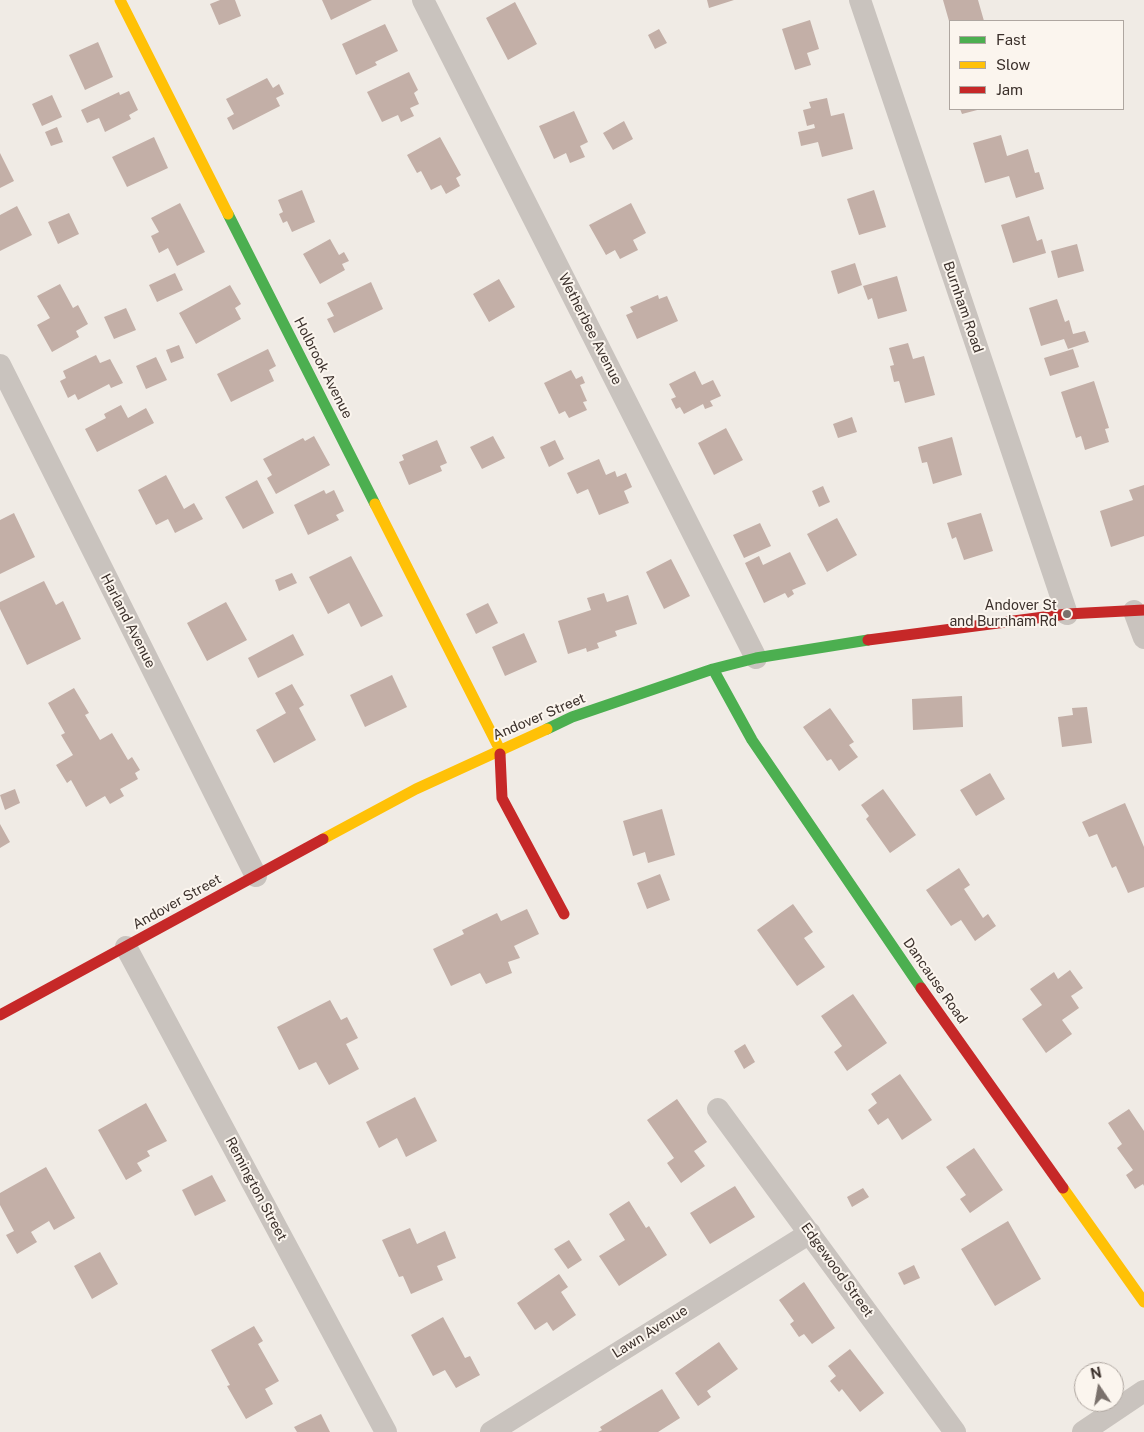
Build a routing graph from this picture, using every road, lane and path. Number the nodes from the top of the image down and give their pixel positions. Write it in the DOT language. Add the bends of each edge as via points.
graph roads {
  1 [pos="120,0"];
  2 [pos="423,0"];
  3 [pos="860,0"];
  4 [pos="0,365"];
  5 [pos="1139,610"];
  6 [pos="1067,614"];
  7 [pos="1144,638"];
  8 [pos="756,658"];
  9 [pos="713,669"];
  10 [pos="500,750"];
  11 [pos="256,876"];
  12 [pos="564,914"];
  13 [pos="126,947"];
  14 [pos="0,1015"];
  15 [pos="718,1109"];
  16 [pos="810,1233"];
  17 [pos="1144,1302"];
  18 [pos="1144,1391"];
  19 [pos="386,1432"];
  20 [pos="491,1432"];
  21 [pos="955,1432"];
  22 [pos="1084,1432"];
  1 -- 10 [label="street, Holbrook Avenue"];
  2 -- 8 [label="street, Wetherbee Avenue"];
  3 -- 6 [label="street, Burnham Road"];
  4 -- 11 [label="street, Harland Avenue"];
  5 -- 6 [label="street, Andover Street"];
  5 -- 7 [label="street"];
  6 -- 8 [label="street, Andover Street" via="903,634"];
  8 -- 9 [label="street, Andover Street"];
  9 -- 10 [label="street, Andover Street" via="572,717"];
  9 -- 17 [label="street, Dancause Road" via="752,740 892,946"];
  10 -- 11 [label="street, Andover Street" via="416,789"];
  10 -- 12 [label="street" via="502,798"];
  11 -- 13 [label="street, Andover Street"];
  13 -- 14 [label="street, Andover Street"];
  13 -- 19 [label="street, Remington Street"];
  15 -- 16 [label="street, Edgewood Street"];
  16 -- 20 [label="street, Lawn Avenue"];
  16 -- 21 [label="street, Edgewood Street"];
  18 -- 22 [label="street"];
}
